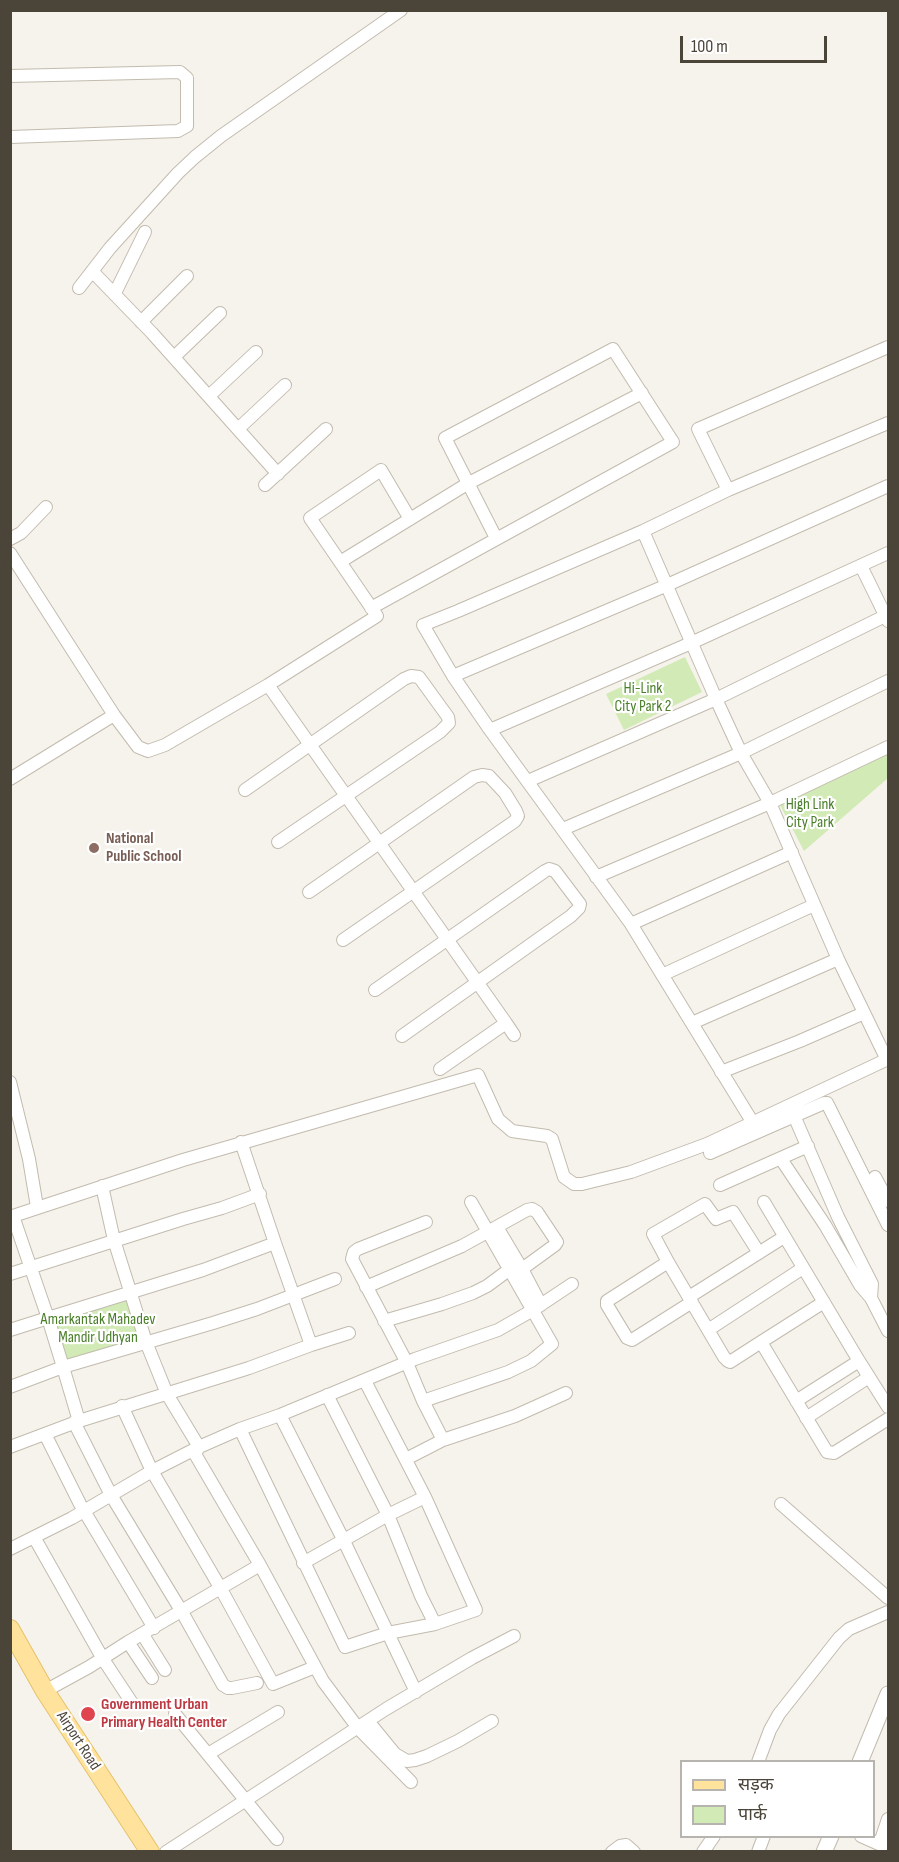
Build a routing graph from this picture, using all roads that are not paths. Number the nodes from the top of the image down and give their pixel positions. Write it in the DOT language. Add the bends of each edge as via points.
graph roads {
  1 [pos="401,10"];
  2 [pos="10,76"];
  3 [pos="10,137"];
  4 [pos="145,232"];
  5 [pos="92,271"];
  6 [pos="187,276"];
  7 [pos="79,288"];
  8 [pos="115,293"];
  9 [pos="220,313"];
  10 [pos="141,322"];
  11 [pos="888,346"];
  12 [pos="256,352"];
  13 [pos="174,357"];
  14 [pos="285,386"];
  15 [pos="642,393"];
  16 [pos="209,396"];
  17 [pos="888,423"];
  18 [pos="238,429"];
  19 [pos="326,429"];
  20 [pos="278,474"];
  21 [pos="467,484"];
  22 [pos="266,485"];
  23 [pos="888,486"];
  24 [pos="728,490"];
  25 [pos="46,507"];
  26 [pos="410,519"];
  27 [pos="643,531"];
  28 [pos="496,538"];
  29 [pos="10,539"];
  30 [pos="10,553"];
  31 [pos="888,553"];
  32 [pos="340,562"];
  33 [pos="861,566"];
  34 [pos="665,586"];
  35 [pos="371,608"];
  36 [pos="887,619"];
  37 [pos="690,643"];
  38 [pos="453,675"];
  39 [pos="888,681"];
  40 [pos="268,685"];
  41 [pos="716,699"];
  42 [pos="114,715"];
  43 [pos="490,730"];
  44 [pos="311,745"];
  45 [pos="888,747"];
  46 [pos="741,753"];
  47 [pos="10,779"];
  48 [pos="528,781"];
  49 [pos="245,790"];
  50 [pos="346,795"];
  51 [pos="770,803"];
  52 [pos="563,829"];
  53 [pos="278,842"];
  54 [pos="379,844"];
  55 [pos="792,852"];
  56 [pos="596,877"];
  57 [pos="309,892"];
  58 [pos="413,892"];
  59 [pos="814,905"];
  60 [pos="631,924"];
  61 [pos="343,940"];
  62 [pos="447,941"];
  63 [pos="838,958"];
  64 [pos="662,975"];
  65 [pos="476,982"];
  66 [pos="375,990"];
  67 [pos="864,1013"];
  68 [pos="506,1023"];
  69 [pos="692,1023"];
  70 [pos="514,1035"];
  71 [pos="402,1036"];
  72 [pos="888,1059"];
  73 [pos="440,1069"];
  74 [pos="721,1072"];
  75 [pos="10,1082"];
  76 [pos="789,1105"];
  77 [pos="794,1116"];
  78 [pos="753,1123"];
  79 [pos="241,1142"];
  80 [pos="808,1146"];
  81 [pos="710,1153"];
  82 [pos="781,1159"];
  83 [pos="882,1183"];
  84 [pos="720,1185"];
  85 [pos="102,1186"];
  86 [pos="260,1194"];
  87 [pos="888,1201"];
  88 [pos="471,1202"];
  89 [pos="764,1202"];
  90 [pos="38,1207"];
  91 [pos="12,1216"];
  92 [pos="838,1217"];
  93 [pos="426,1222"];
  94 [pos="825,1225"];
  95 [pos="888,1225"];
  96 [pos="492,1230"];
  97 [pos="784,1238"];
  98 [pos="114,1240"];
  99 [pos="275,1243"];
  100 [pos="759,1253"];
  101 [pos="668,1262"];
  102 [pos="31,1267"];
  103 [pos="803,1268"];
  104 [pos="516,1269"];
  105 [pos="10,1274"];
  106 [pos="335,1279"];
  107 [pos="572,1284"];
  108 [pos="366,1287"];
  109 [pos="131,1293"];
  110 [pos="293,1295"];
  111 [pos="871,1298"];
  112 [pos="690,1299"];
  113 [pos="824,1302"];
  114 [pos="537,1308"];
  115 [pos="48,1318"];
  116 [pos="384,1322"];
  117 [pos="10,1330"];
  118 [pos="708,1330"];
  119 [pos="888,1331"];
  120 [pos="349,1333"];
  121 [pos="146,1342"];
  122 [pos="761,1342"];
  123 [pos="311,1344"];
  124 [pos="859,1361"];
  125 [pos="407,1363"];
  126 [pos="63,1367"];
  127 [pos="869,1377"];
  128 [pos="365,1381"];
  129 [pos="10,1387"];
  130 [pos="566,1393"];
  131 [pos="167,1394"];
  132 [pos="327,1395"];
  133 [pos="423,1401"];
  134 [pos="796,1401"];
  135 [pos="122,1406"];
  136 [pos="888,1407"];
  137 [pos="280,1415"];
  138 [pos="806,1418"];
  139 [pos="888,1419"];
  140 [pos="76,1421"];
  141 [pos="240,1429"];
  142 [pos="45,1434"];
  143 [pos="443,1440"];
  144 [pos="10,1447"];
  145 [pos="199,1447"];
  146 [pos="405,1459"];
  147 [pos="152,1471"];
  148 [pos="111,1495"];
  149 [pos="425,1497"];
  150 [pos="781,1504"];
  151 [pos="84,1511"];
  152 [pos="388,1515"];
  153 [pos="34,1537"];
  154 [pos="344,1541"];
  155 [pos="10,1549"];
  156 [pos="303,1563"];
  157 [pos="260,1565"];
  158 [pos="221,1589"];
  159 [pos="888,1598"];
  160 [pos="182,1612"];
  161 [pos="888,1612"];
  162 [pos="435,1624"];
  163 [pos="154,1628"];
  164 [pos="10,1629"];
  165 [pos="388,1633"];
  166 [pos="142,1635"];
  167 [pos="514,1636"];
  168 [pos="128,1642"];
  169 [pos="10,1651"];
  170 [pos="103,1659"];
  171 [pos="315,1667"];
  172 [pos="165,1670"];
  173 [pos="152,1678"];
  174 [pos="257,1683"];
  175 [pos="45,1691"];
  176 [pos="416,1692"];
  177 [pos="888,1694"];
  178 [pos="132,1704"];
  179 [pos="278,1712"];
  180 [pos="175,1714"];
  181 [pos="885,1714"];
  182 [pos="492,1721"];
  183 [pos="363,1724"];
  184 [pos="208,1754"];
  185 [pos="758,1760"];
  186 [pos="861,1760"];
  187 [pos="411,1782"];
  188 [pos="246,1801"];
  189 [pos="888,1819"];
  190 [pos="713,1838"];
  191 [pos="866,1838"];
  192 [pos="277,1839"];
  193 [pos="884,1845"];
  194 [pos="137,1851"];
  195 [pos="150,1851"];
  196 [pos="166,1851"];
  197 [pos="612,1851"];
  198 [pos="634,1851"];
  199 [pos="703,1851"];
  1 -- 5 [label="street" via="195,157"];
  2 -- 3 [label="street" via="180,72 186,78 187,126 178,131"];
  4 -- 8 [label="street"];
  5 -- 7 [label="street"];
  5 -- 8 [label="street"];
  6 -- 10 [label="street"];
  8 -- 10 [label="street"];
  9 -- 13 [label="street"];
  10 -- 13 [label="street"];
  11 -- 24 [label="street" via="699,429"];
  12 -- 16 [label="street"];
  13 -- 16 [label="street"];
  14 -- 18 [label="street"];
  15 -- 21 [label="street"];
  15 -- 21 [label="street" via="613,349 445,438"];
  15 -- 28 [label="street" via="673,442"];
  16 -- 18 [label="street"];
  17 -- 24 [label="street"];
  18 -- 20 [label="street"];
  19 -- 20 [label="street"];
  20 -- 22 [label="street"];
  21 -- 26 [label="street"];
  21 -- 28 [label="street"];
  23 -- 34 [label="street"];
  24 -- 27 [label="street"];
  25 -- 29 [label="street"];
  26 -- 32 [label="street"];
  26 -- 32 [label="street" via="381,470 310,518"];
  27 -- 34 [label="street"];
  27 -- 38 [label="street" via="423,625"];
  28 -- 35 [label="street"];
  30 -- 42 [label="street"];
  31 -- 33 [label="street"];
  32 -- 35 [label="street"];
  33 -- 36 [label="street"];
  33 -- 37 [label="street"];
  34 -- 37 [label="street"];
  34 -- 38 [label="street"];
  35 -- 40 [label="street" via="377,616"];
  36 -- 41 [label="street"];
  37 -- 41 [label="street"];
  37 -- 43 [label="street"];
  38 -- 43 [label="street"];
  39 -- 46 [label="street"];
  40 -- 42 [label="street" via="148,751 138,747"];
  40 -- 44 [label="street"];
  41 -- 46 [label="street"];
  41 -- 48 [label="street"];
  42 -- 47 [label="street"];
  43 -- 48 [label="street"];
  44 -- 49 [label="street"];
  44 -- 50 [label="street"];
  44 -- 50 [label="street" via="411,676 419,677 448,717 449,723 440,732"];
  45 -- 51 [label="street"];
  46 -- 51 [label="street"];
  46 -- 52 [label="street"];
  48 -- 52 [label="street"];
  50 -- 53 [label="street"];
  50 -- 54 [label="street"];
  51 -- 55 [label="street"];
  51 -- 56 [label="street"];
  52 -- 56 [label="street"];
  54 -- 57 [label="street"];
  54 -- 58 [label="street"];
  54 -- 58 [label="street" via="474,777 489,776 505,794 518,816 515,821"];
  55 -- 59 [label="street"];
  55 -- 60 [label="street"];
  56 -- 60 [label="street"];
  58 -- 61 [label="street"];
  58 -- 62 [label="street"];
  59 -- 63 [label="street"];
  59 -- 64 [label="street"];
  60 -- 64 [label="street"];
  62 -- 65 [label="street"];
  62 -- 65 [label="street" via="549,869 555,871 580,904 576,912"];
  62 -- 66 [label="street"];
  63 -- 67 [label="street"];
  63 -- 69 [label="street"];
  64 -- 69 [label="street"];
  65 -- 68 [label="street"];
  65 -- 71 [label="street"];
  67 -- 72 [label="street"];
  67 -- 74 [label="street"];
  68 -- 70 [label="street"];
  68 -- 73 [label="street"];
  69 -- 74 [label="street"];
  72 -- 76 [label="street"];
  74 -- 78 [label="street"];
  75 -- 90 [label="street"];
  76 -- 77 [label="street"];
  76 -- 78 [label="street"];
  77 -- 80 [label="street"];
  77 -- 81 [label="street"];
  77 -- 95 [label="street" via="828,1104"];
  78 -- 79 [label="street" via="655,1164 574,1184 564,1177 552,1139 512,1131 498,1119 478,1075"];
  79 -- 85 [label="street"];
  79 -- 86 [label="street"];
  80 -- 82 [label="street"];
  80 -- 92 [label="street"];
  82 -- 84 [label="street"];
  82 -- 94 [label="street"];
  83 -- 87 [label="street"];
  85 -- 90 [label="street"];
  85 -- 98 [label="street"];
  86 -- 98 [label="street"];
  86 -- 99 [label="street"];
  88 -- 96 [label="street"];
  89 -- 97 [label="street"];
  90 -- 91 [label="street"];
  91 -- 102 [label="street"];
  92 -- 94 [label="street"];
  92 -- 111 [label="street" via="872,1284"];
  93 -- 108 [label="street" via="354,1252 352,1259"];
  94 -- 111 [label="street"];
  96 -- 104 [label="street"];
  96 -- 104 [label="street" via="532,1209 554,1234 555,1245"];
  96 -- 108 [label="street"];
  97 -- 100 [label="street"];
  97 -- 103 [label="street"];
  98 -- 102 [label="street"];
  98 -- 109 [label="street"];
  99 -- 109 [label="street"];
  99 -- 110 [label="street"];
  100 -- 101 [label="street" via="733,1212 716,1219 704,1204 653,1234"];
  100 -- 112 [label="street"];
  101 -- 112 [label="street"];
  101 -- 112 [label="street" via="607,1301 607,1305 632,1340"];
  102 -- 105 [label="street"];
  102 -- 115 [label="street"];
  103 -- 113 [label="street"];
  103 -- 118 [label="street"];
  104 -- 114 [label="street"];
  104 -- 116 [label="street" via="473,1293"];
  106 -- 110 [label="street"];
  107 -- 114 [label="street"];
  108 -- 116 [label="street"];
  109 -- 115 [label="street"];
  109 -- 121 [label="street"];
  110 -- 121 [label="street"];
  110 -- 123 [label="street"];
  111 -- 119 [label="street"];
  112 -- 118 [label="street"];
  113 -- 122 [label="street"];
  113 -- 124 [label="street"];
  114 -- 125 [label="street" via="498,1330"];
  114 -- 133 [label="street" via="552,1344 531,1361 508,1372"];
  115 -- 117 [label="street"];
  115 -- 126 [label="street"];
  116 -- 125 [label="street"];
  118 -- 122 [label="street" via="728,1361"];
  120 -- 123 [label="street"];
  121 -- 126 [label="street"];
  121 -- 131 [label="street"];
  122 -- 134 [label="street"];
  123 -- 131 [label="street"];
  124 -- 127 [label="street"];
  124 -- 134 [label="street"];
  125 -- 128 [label="street"];
  125 -- 133 [label="street"];
  126 -- 129 [label="street"];
  126 -- 140 [label="street"];
  127 -- 136 [label="street"];
  127 -- 138 [label="street"];
  128 -- 132 [label="street"];
  128 -- 146 [label="street"];
  130 -- 143 [label="street" via="515,1416"];
  131 -- 135 [label="street"];
  131 -- 145 [label="street"];
  132 -- 137 [label="street"];
  132 -- 152 [label="street"];
  133 -- 143 [label="street"];
  134 -- 138 [label="street"];
  135 -- 140 [label="street"];
  135 -- 147 [label="street"];
  137 -- 141 [label="street"];
  137 -- 154 [label="street"];
  138 -- 139 [label="street" via="830,1454"];
  140 -- 142 [label="street"];
  140 -- 148 [label="street"];
  141 -- 145 [label="street"];
  141 -- 156 [label="street"];
  142 -- 144 [label="street"];
  142 -- 151 [label="street"];
  143 -- 146 [label="street"];
  145 -- 147 [label="street"];
  145 -- 157 [label="street" via="195,1454"];
  146 -- 149 [label="street"];
  147 -- 148 [label="street"];
  147 -- 158 [label="street"];
  148 -- 151 [label="street"];
  148 -- 160 [label="street"];
  149 -- 152 [label="street"];
  149 -- 162 [label="street" via="476,1610"];
  150 -- 159 [label="street"];
  151 -- 153 [label="street"];
  151 -- 163 [label="street"];
  152 -- 154 [label="street"];
  152 -- 162 [label="street"];
  153 -- 155 [label="street"];
  153 -- 170 [label="street"];
  154 -- 156 [label="street"];
  154 -- 165 [label="street"];
  156 -- 165 [label="street" via="345,1647"];
  157 -- 158 [label="street"];
  157 -- 171 [label="street"];
  158 -- 160 [label="street"];
  158 -- 171 [label="street" via="273,1684"];
  160 -- 163 [label="street"];
  160 -- 174 [label="street" via="223,1685 232,1688"];
  161 -- 185 [label="street" via="849,1629 839,1638 780,1714"];
  162 -- 165 [label="street"];
  163 -- 166 [label="street"];
  164 -- 175 [label="main road, Airport Road"];
  165 -- 176 [label="street"];
  166 -- 168 [label="street"];
  166 -- 172 [label="street"];
  167 -- 176 [label="street"];
  168 -- 170 [label="street"];
  168 -- 173 [label="street"];
  169 -- 194 [label="main road, Airport Road"];
  170 -- 175 [label="street"];
  170 -- 178 [label="street"];
  171 -- 183 [label="street"];
  175 -- 195 [label="main road, Airport Road"];
  176 -- 183 [label="street"];
  177 -- 181 [label="street"];
  179 -- 184 [label="street"];
  180 -- 184 [label="street"];
  181 -- 186 [label="street"];
  182 -- 183 [label="street" via="427,1756 407,1761"];
  183 -- 187 [label="street"];
  183 -- 188 [label="street"];
  184 -- 188 [label="street"];
  188 -- 192 [label="street"];
  188 -- 196 [label="street"];
  189 -- 193 [label="street"];
  190 -- 199 [label="street"];
  191 -- 193 [label="street"];
  197 -- 198 [label="street" via="626,1845"];
}
